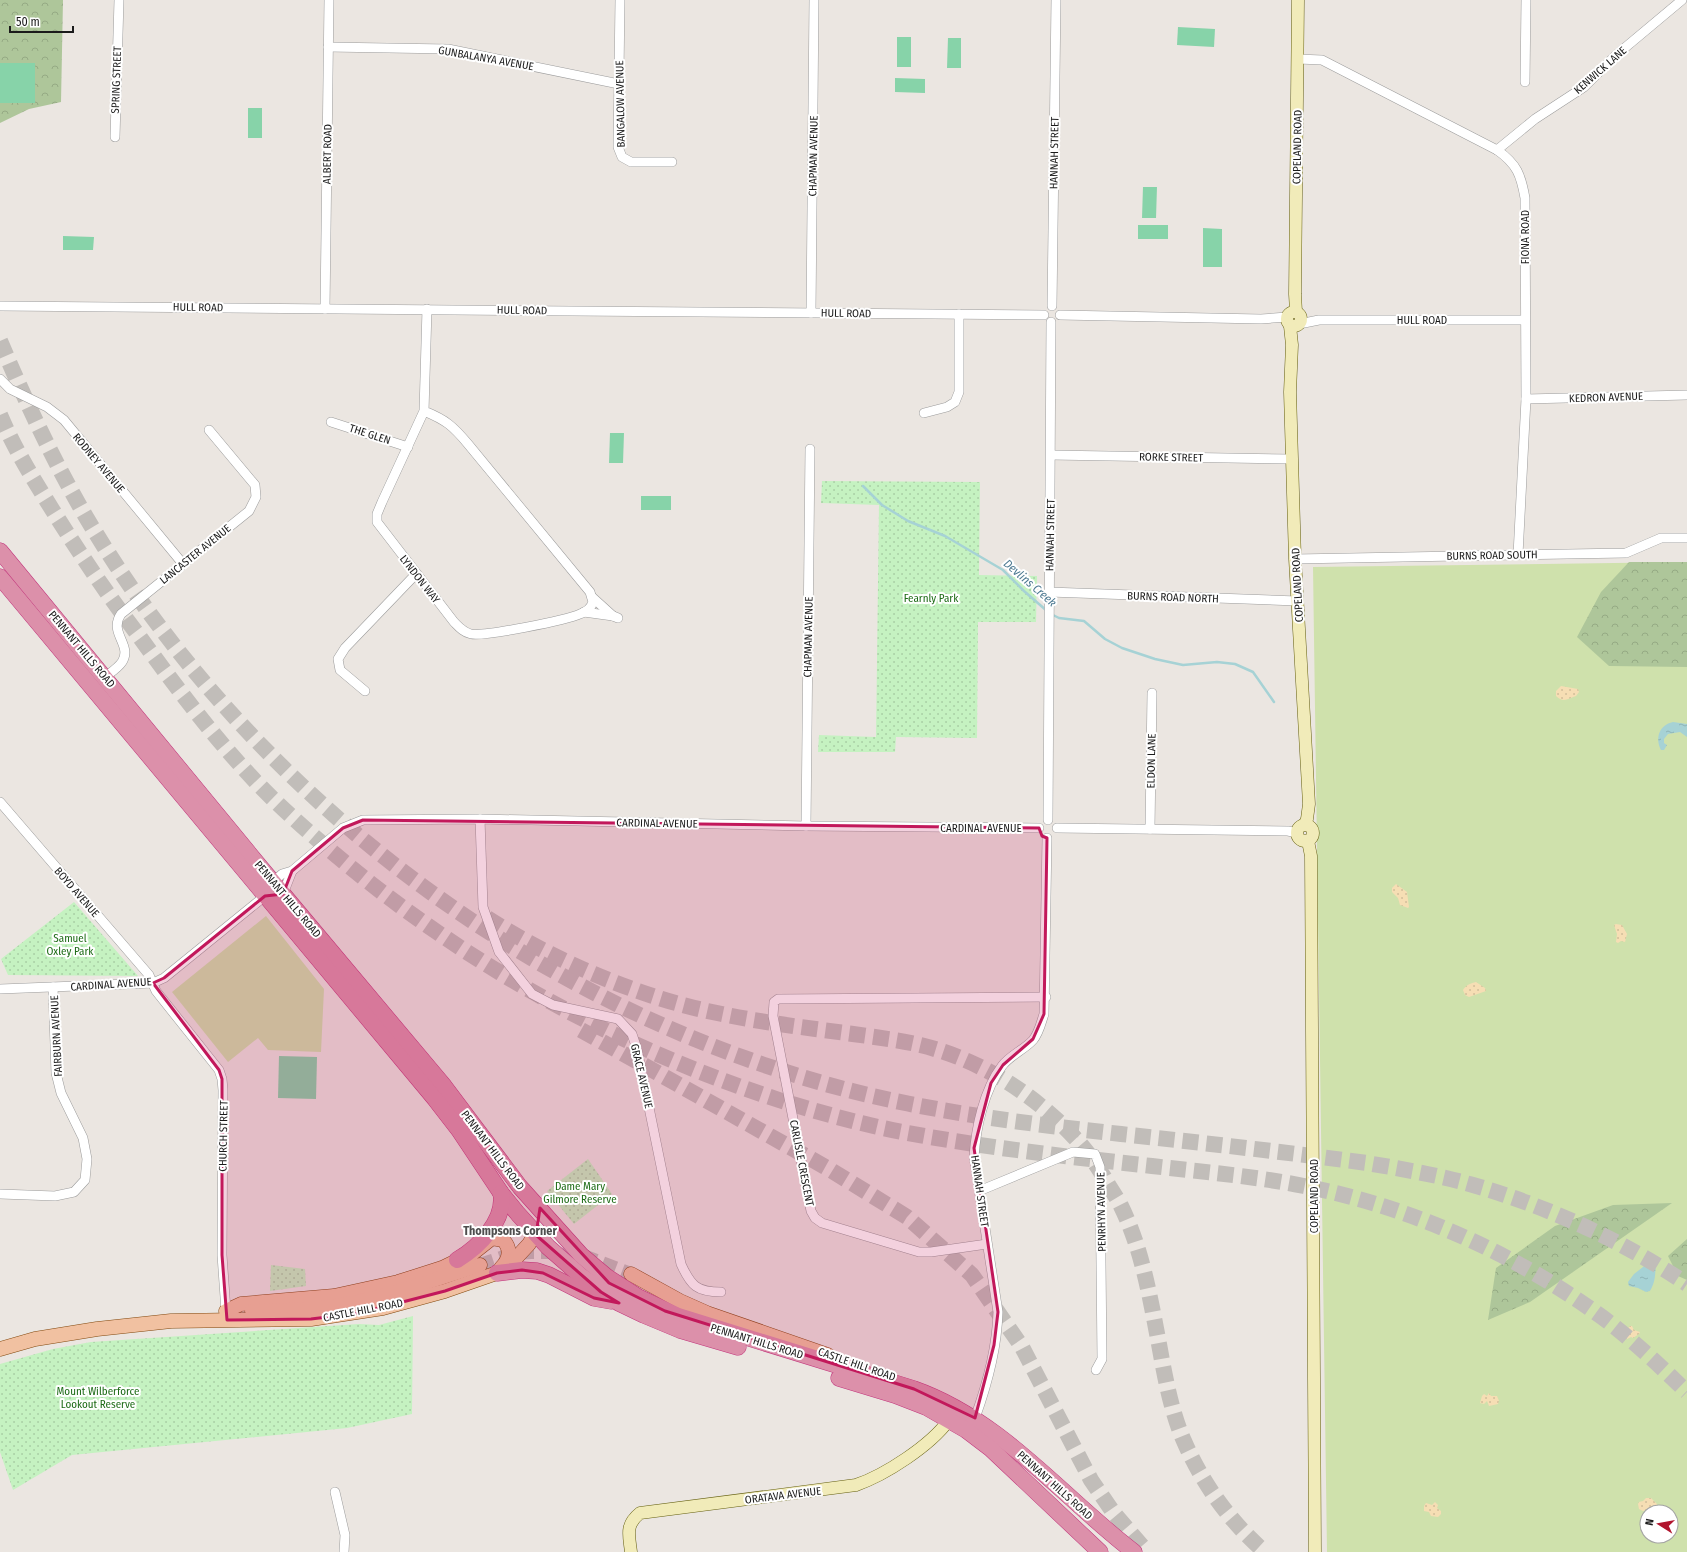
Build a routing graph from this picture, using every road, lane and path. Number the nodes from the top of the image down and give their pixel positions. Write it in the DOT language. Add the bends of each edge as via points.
graph roads {
  1 [pos="119,0"];
  2 [pos="329,0"];
  3 [pos="620,0"];
  4 [pos="814,0"];
  5 [pos="1056,0"];
  6 [pos="1298,0"];
  7 [pos="1526,0"];
  8 [pos="1682,0"];
  9 [pos="328,47"];
  10 [pos="1298,59"];
  11 [pos="1525,82"];
  12 [pos="619,84"];
  13 [pos="115,137"];
  14 [pos="1497,150"];
  15 [pos="672,162"];
  16 [pos="0,306"];
  17 [pos="1052,306"];
  18 [pos="325,309"];
  19 [pos="427,309"];
  20 [pos="811,313"];
  21 [pos="959,314"];
  22 [pos="1044,315"];
  23 [pos="1060,315"];
  24 [pos="1293,320"];
  25 [pos="1525,320"];
  26 [pos="1051,322"];
  27 [pos="0,379"];
  28 [pos="1687,395"];
  29 [pos="1526,399"];
  30 [pos="424,411"];
  31 [pos="924,413"];
  32 [pos="331,422"];
  33 [pos="209,430"];
  34 [pos="408,447"];
  35 [pos="810,449"];
  36 [pos="1051,455"];
  37 [pos="1292,459"];
  38 [pos="1687,538"];
  39 [pos="0,551"];
  40 [pos="1518,555"];
  41 [pos="1295,559"];
  42 [pos="183,564"];
  43 [pos="416,574"];
  44 [pos="0,576"];
  45 [pos="1049,592"];
  46 [pos="592,597"];
  47 [pos="1297,601"];
  48 [pos="584,612"];
  49 [pos="105,677"];
  50 [pos="365,691"];
  51 [pos="1152,693"];
  52 [pos="0,802"];
  53 [pos="480,819"];
  54 [pos="1048,820"];
  55 [pos="806,826"];
  56 [pos="1039,828"];
  57 [pos="1057,828"];
  58 [pos="1150,829"];
  59 [pos="1301,829"];
  60 [pos="1048,838"];
  61 [pos="292,871"];
  62 [pos="273,894"];
  63 [pos="153,983"];
  64 [pos="53,987"];
  65 [pos="0,989"];
  66 [pos="1046,997"];
  67 [pos="520,1187"];
  68 [pos="979,1191"];
  69 [pos="501,1192"];
  70 [pos="0,1194"];
  71 [pos="535,1234"];
  72 [pos="988,1244"];
  73 [pos="457,1260"];
  74 [pos="480,1266"];
  75 [pos="497,1272"];
  76 [pos="631,1274"];
  77 [pos="721,1292"];
  78 [pos="619,1303"];
  79 [pos="226,1316"];
  80 [pos="0,1349"];
  81 [pos="1096,1370"];
  82 [pos="926,1393"];
  83 [pos="975,1418"];
  84 [pos="949,1420"];
  85 [pos="335,1492"];
  86 [pos="344,1552"];
  87 [pos="631,1552"];
  88 [pos="1100,1552"];
  89 [pos="1134,1552"];
  90 [pos="1316,1552"];
  1 -- 13 [label="street, SPRING STREET"];
  2 -- 9 [label="street, ALBERT ROAD"];
  3 -- 12 [label="street, BANGALOW AVENUE"];
  4 -- 20 [label="street, CHAPMAN AVENUE"];
  5 -- 17 [label="street, HANNAH STREET"];
  6 -- 10 [label="main road, COPELAND ROAD"];
  7 -- 11 [label="street"];
  8 -- 14 [label="street, KENWICK LANE" via="1615,56 1584,87 1535,119"];
  9 -- 12 [label="street, GUNBALANYA AVENUE" via="448,49"];
  9 -- 18 [label="street, ALBERT ROAD"];
  10 -- 14 [label="street, FIONA ROAD" via="1322,60"];
  10 -- 24 [label="main road, COPELAND ROAD"];
  12 -- 15 [label="street, BANGALOW AVENUE" via="618,147 622,157 631,162"];
  14 -- 25 [label="street, FIONA ROAD" via="1509,158 1518,170 1525,198"];
  16 -- 18 [label="street, HULL ROAD"];
  17 -- 22 [label="street" via="1046,309"];
  17 -- 23 [label="street" via="1059,310"];
  18 -- 19 [label="street, HULL ROAD"];
  19 -- 20 [label="street, HULL ROAD"];
  19 -- 30 [label="street, LYNDON WAY"];
  20 -- 21 [label="street, HULL ROAD"];
  21 -- 22 [label="street, HULL ROAD"];
  21 -- 31 [label="street" via="959,392 955,402 948,407"];
  22 -- 26 [label="street" via="1046,320"];
  23 -- 24 [label="street, HULL ROAD"];
  23 -- 26 [label="street" via="1057,321"];
  24 -- 25 [label="street, HULL ROAD"];
  24 -- 37 [label="main road, COPELAND ROAD"];
  25 -- 29 [label="street, FIONA ROAD"];
  26 -- 36 [label="street, HANNAH STREET"];
  27 -- 42 [label="street, RODNEY AVENUE" via="10,389 47,407 64,420"];
  28 -- 29 [label="street, KEDRON AVENUE"];
  29 -- 40 [label="street, FIONA ROAD"];
  30 -- 34 [label="street, LYNDON WAY"];
  30 -- 46 [label="street, LYNDON WAY" via="454,428"];
  32 -- 34 [label="street, THE GLEN"];
  33 -- 42 [label="street, LANCASTER AVENUE" via="254,485 256,497 249,511"];
  34 -- 43 [label="street, LYNDON WAY" via="377,514 377,522"];
  35 -- 55 [label="street, CHAPMAN AVENUE"];
  36 -- 37 [label="street, RORKE STREET"];
  36 -- 45 [label="street, HANNAH STREET"];
  37 -- 41 [label="main road, COPELAND ROAD"];
  38 -- 40 [label="street, BURNS ROAD SOUTH" via="1661,538 1626,553"];
  39 -- 49 [label="highway, PENNANT HILLS ROAD"];
  40 -- 41 [label="street, BURNS ROAD SOUTH"];
  41 -- 47 [label="main road, COPELAND ROAD"];
  42 -- 49 [label="street, LANCASTER AVENUE" via="118,618 116,628 124,646 124,657 121,664"];
  43 -- 48 [label="street, LYNDON WAY" via="461,630 469,634 496,632 572,617"];
  43 -- 50 [label="street" via="345,648 338,659 340,670"];
  44 -- 62 [label="highway, PENNANT HILLS ROAD"];
  45 -- 47 [label="street, BURNS ROAD NORTH"];
  45 -- 54 [label="street, HANNAH STREET"];
  46 -- 48 [label="street" via="592,604"];
  46 -- 48 [label="street, LYNDON WAY" via="616,617"];
  47 -- 59 [label="main road, COPELAND ROAD" via="1309,780 1308,819"];
  49 -- 62 [label="highway, PENNANT HILLS ROAD" via="262,869"];
  51 -- 58 [label="street, ELDON LANE"];
  52 -- 63 [label="street, BOYD AVENUE" via="149,975"];
  53 -- 55 [label="street, CARDINAL AVENUE"];
  53 -- 61 [label="street, CARDINAL AVENUE" via="363,820 343,828"];
  53 -- 77 [label="street, GRACE AVENUE" via="483,907 498,952 532,994 553,1005 618,1019 632,1034 681,1264 689,1280 700,1290"];
  54 -- 56 [label="street" via="1042,822"];
  54 -- 57 [label="street" via="1053,821"];
  55 -- 56 [label="street, CARDINAL AVENUE"];
  56 -- 60 [label="street" via="1042,836"];
  57 -- 58 [label="street"];
  57 -- 60 [label="street" via="1055,834"];
  58 -- 59 [label="street"];
  59 -- 90 [label="main road, COPELAND ROAD" via="1300,840 1308,841 1311,864"];
  60 -- 66 [label="street, HANNAH STREET"];
  61 -- 62 [label="street, CARDINAL AVENUE"];
  61 -- 62 [label="street, CARDINAL AVENUE" via="282,874"];
  62 -- 63 [label="street, CARDINAL AVENUE" via="164,978"];
  62 -- 67 [label="highway, PENNANT HILLS ROAD" via="444,1086"];
  62 -- 69 [label="highway, PENNANT HILLS ROAD" via="450,1118"];
  63 -- 64 [label="street, CARDINAL AVENUE"];
  63 -- 79 [label="street, CHURCH STREET" via="158,993 220,1070 222,1079 222,1255"];
  64 -- 65 [label="street, CARDINAL AVENUE"];
  64 -- 70 [label="street, FAIRBURN AVENUE" via="56,1073 61,1093 83,1138 87,1159 85,1180 74,1192 55,1196"];
  66 -- 68 [label="street, HANNAH STREET" via="1044,1014 1034,1039 1003,1065 989,1089 974,1148"];
  66 -- 72 [label="street, CARLISLE CRESCENT" via="770,1000 811,1211 815,1218 822,1223 919,1252"];
  67 -- 71 [label="highway" via="538,1220"];
  67 -- 82 [label="highway, PENNANT HILLS ROAD" via="581,1255 607,1277 638,1297 678,1316"];
  68 -- 72 [label="street, HANNAH STREET"];
  68 -- 81 [label="street, PENRHYN AVENUE" via="1073,1152 1095,1154 1100,1167 1102,1351 1102,1359"];
  69 -- 71 [label="highway, PENNANT HILLS ROAD"];
  69 -- 73 [label="highway" via="501,1207 492,1227 478,1244"];
  71 -- 75 [label="main road, CASTLE HILL ROAD" via="517,1257"];
  71 -- 78 [label="highway, PENNANT HILLS ROAD" via="581,1276"];
  72 -- 83 [label="street, HANNAH STREET" via="998,1312 997,1328"];
  73 -- 75 [label="main road" via="480,1249 490,1239 500,1239 506,1244 508,1253 506,1262"];
  73 -- 79 [label="main road" via="417,1277 357,1292 242,1304"];
  74 -- 79 [label="main road, CASTLE HILL ROAD" via="396,1293 338,1306"];
  75 -- 78 [label="highway" via="537,1271 594,1298"];
  75 -- 79 [label="main road, CASTLE HILL ROAD" via="445,1292 360,1313 311,1320"];
  76 -- 82 [label="main road, CASTLE HILL ROAD" via="680,1301 711,1314 907,1381"];
  78 -- 84 [label="highway, PENNANT HILLS ROAD" via="680,1330 895,1395 926,1407"];
  79 -- 80 [label="main road, CASTLE HILL ROAD" via="66,1333"];
  82 -- 83 [label="highway, PENNANT HILLS ROAD"];
  83 -- 89 [label="highway, PENNANT HILLS ROAD"];
  84 -- 87 [label="main road, ORATAVA AVENUE" via="943,1428 905,1459 884,1473 856,1485 640,1513 632,1520 629,1528"];
  84 -- 88 [label="highway, PENNANT HILLS ROAD" via="991,1449"];
  85 -- 86 [label="street" via="345,1535"];
}
